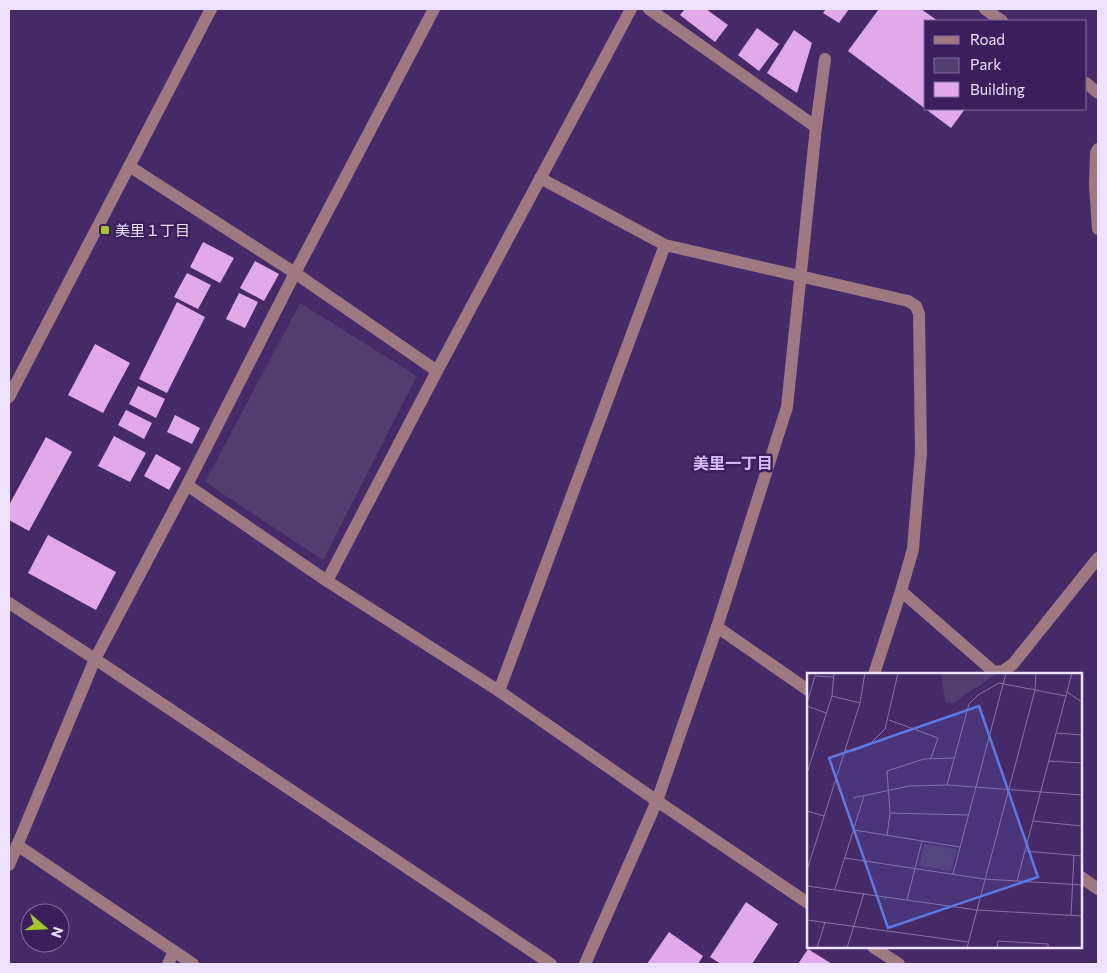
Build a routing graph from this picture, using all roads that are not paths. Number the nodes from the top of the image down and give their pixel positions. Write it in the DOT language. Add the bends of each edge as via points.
graph roads {
  1 [pos="211,9"];
  2 [pos="434,9"];
  3 [pos="631,9"];
  4 [pos="648,9"];
  5 [pos="985,9"];
  6 [pos="1001,20"];
  7 [pos="825,59"];
  8 [pos="1087,85"];
  9 [pos="1098,93"];
  10 [pos="816,128"];
  11 [pos="1098,149"];
  12 [pos="129,166"];
  13 [pos="540,178"];
  14 [pos="1098,229"];
  15 [pos="665,245"];
  16 [pos="295,273"];
  17 [pos="800,277"];
  18 [pos="437,371"];
  19 [pos="9,397"];
  20 [pos="187,485"];
  21 [pos="1098,558"];
  22 [pos="327,581"];
  23 [pos="901,591"];
  24 [pos="9,603"];
  25 [pos="717,627"];
  26 [pos="95,659"];
  27 [pos="874,673"];
  28 [pos="807,689"];
  29 [pos="498,691"];
  30 [pos="657,801"];
  31 [pos="17,845"];
  32 [pos="9,865"];
  33 [pos="1082,878"];
  34 [pos="1098,889"];
  35 [pos="807,902"];
  36 [pos="875,948"];
  37 [pos="174,951"];
  38 [pos="168,964"];
  39 [pos="193,964"];
  40 [pos="552,964"];
  41 [pos="585,964"];
  42 [pos="899,964"];
  1 -- 12 [label="street"];
  2 -- 16 [label="street"];
  3 -- 13 [label="street"];
  4 -- 10 [label="street"];
  5 -- 6 [label="street"];
  7 -- 10 [label="street"];
  8 -- 9 [label="street"];
  10 -- 17 [label="street"];
  11 -- 14 [label="street" via="1095,185"];
  12 -- 16 [label="street"];
  12 -- 19 [label="street"];
  13 -- 15 [label="street"];
  13 -- 18 [label="street"];
  15 -- 17 [label="street"];
  15 -- 29 [label="street"];
  16 -- 18 [label="street"];
  16 -- 20 [label="street"];
  17 -- 23 [label="street" via="908,301 916,306 919,314 921,453 913,549"];
  17 -- 25 [label="street" via="787,407"];
  18 -- 22 [label="street"];
  20 -- 22 [label="street"];
  20 -- 26 [label="street"];
  21 -- 23 [label="street" via="1004,672 994,672"];
  22 -- 29 [label="street"];
  23 -- 27 [label="street"];
  24 -- 26 [label="street"];
  25 -- 28 [label="street"];
  25 -- 30 [label="street"];
  26 -- 31 [label="street"];
  26 -- 40 [label="street"];
  29 -- 30 [label="street"];
  30 -- 35 [label="street"];
  30 -- 41 [label="street"];
  31 -- 32 [label="street"];
  31 -- 37 [label="street"];
  33 -- 34 [label="street"];
  36 -- 42 [label="street"];
  37 -- 38 [label="street"];
  37 -- 39 [label="street"];
}
